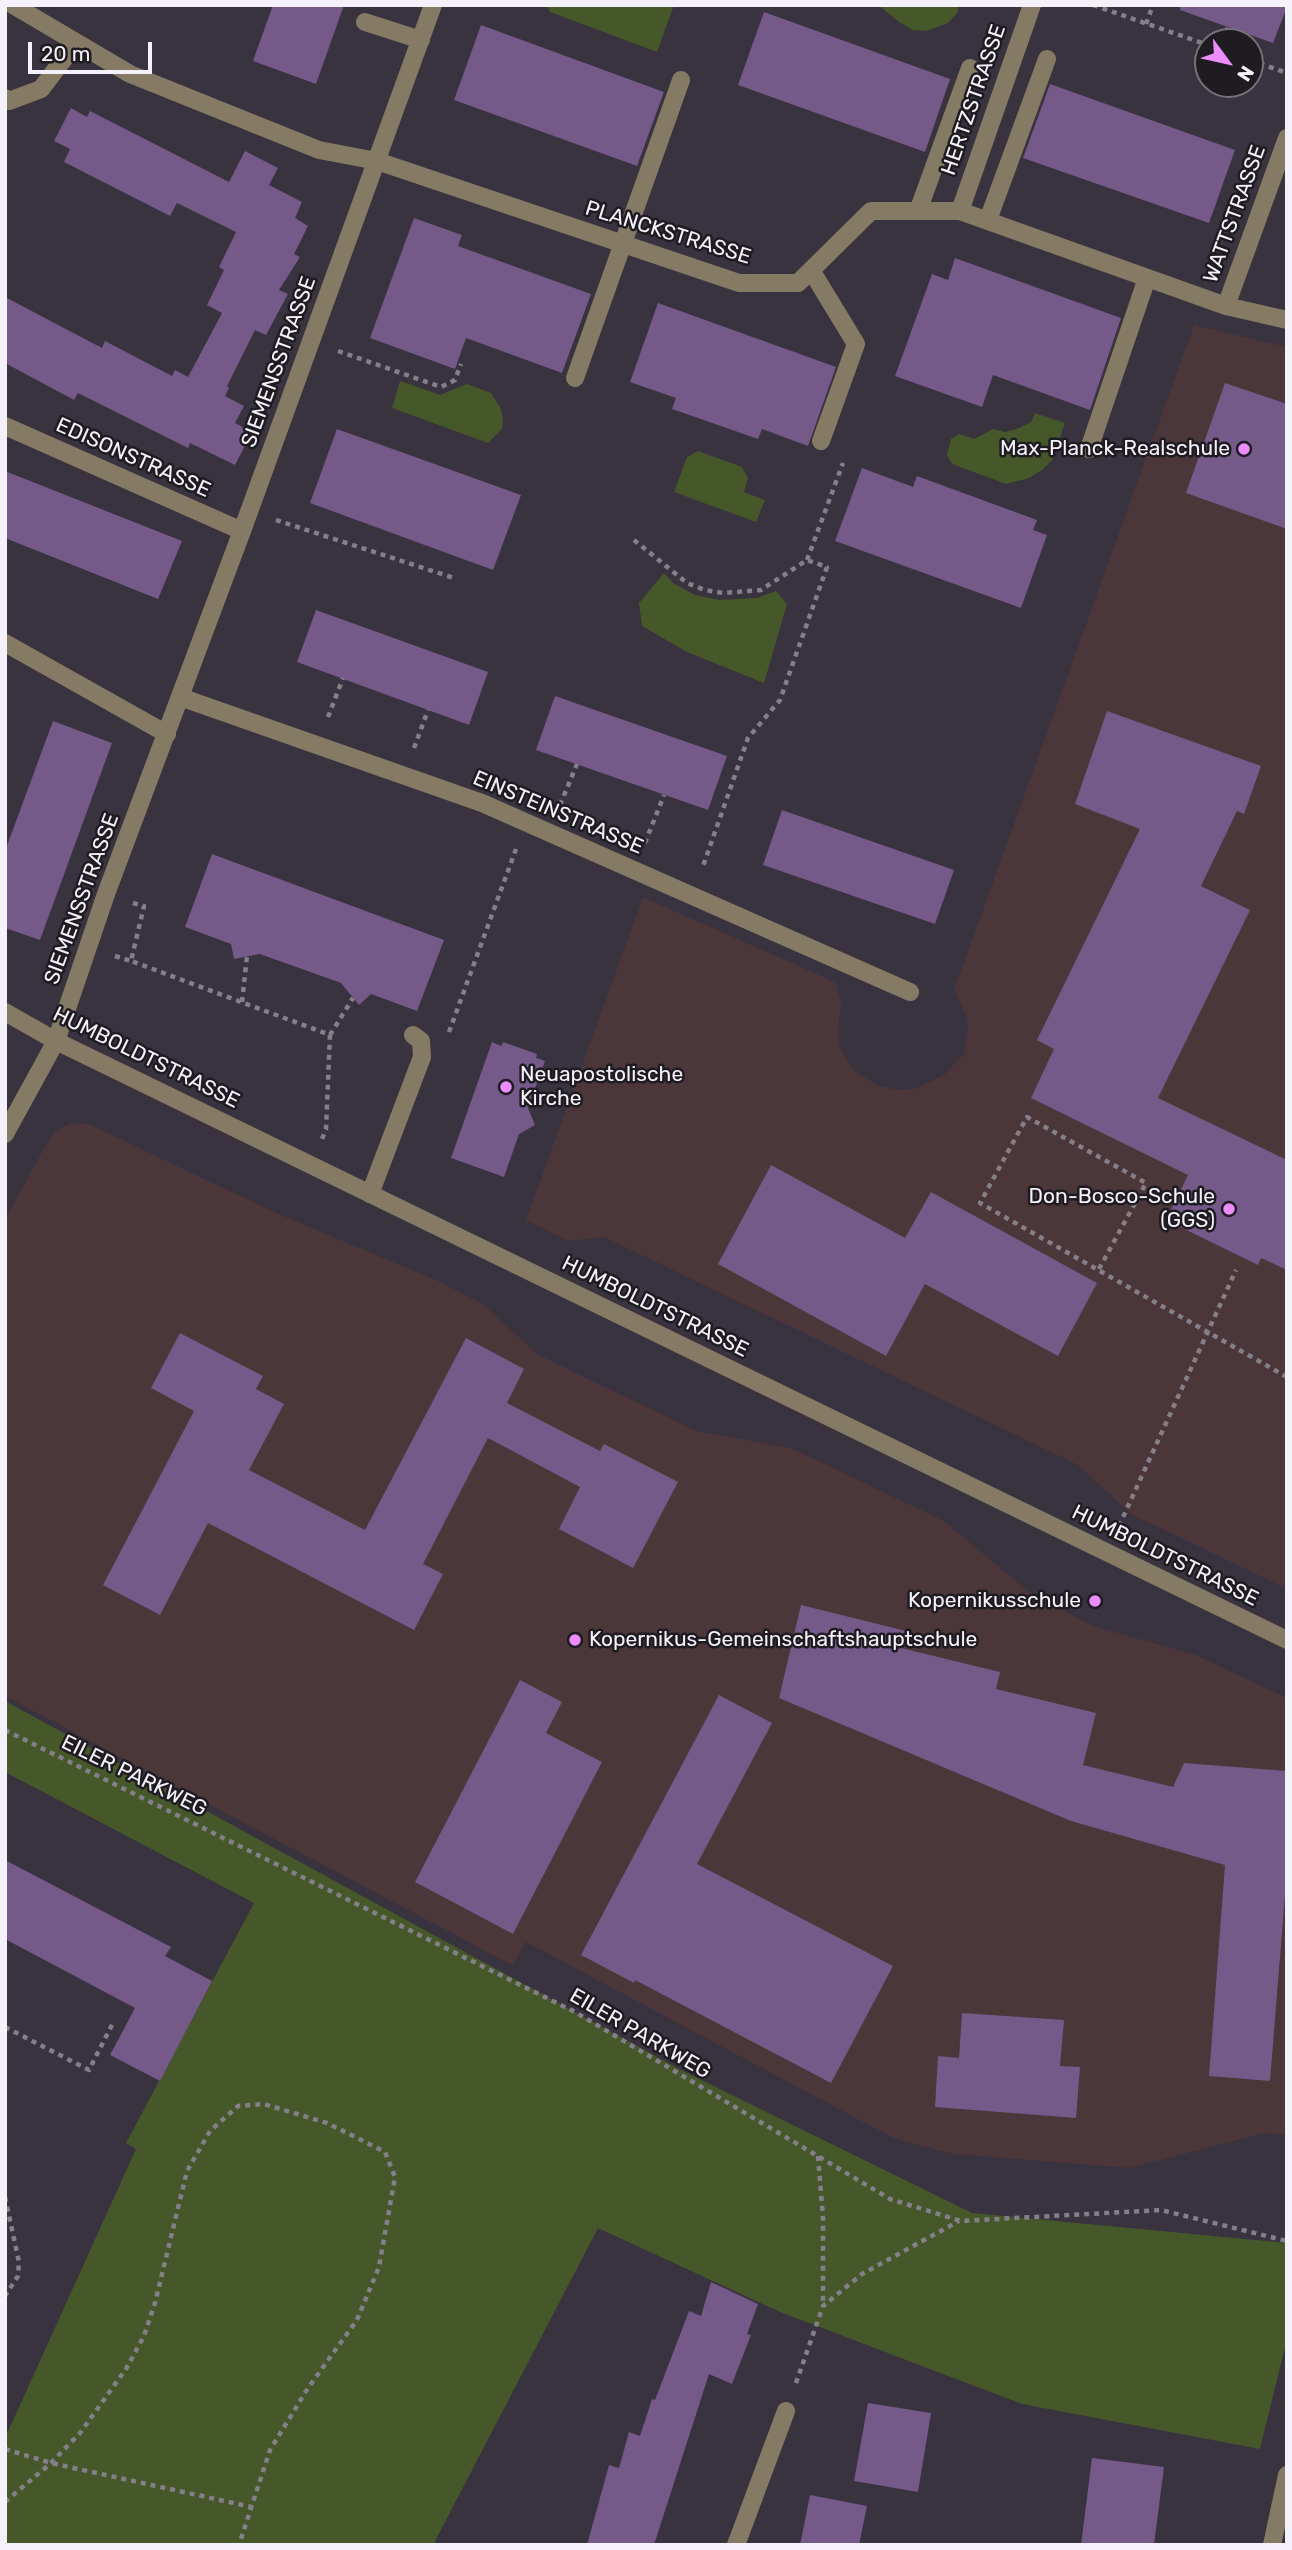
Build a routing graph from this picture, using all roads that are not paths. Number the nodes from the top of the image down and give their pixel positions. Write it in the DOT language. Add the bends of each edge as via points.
graph roads {
  1 [pos="13,5"];
  2 [pos="433,5"];
  3 [pos="1032,5"];
  4 [pos="365,22"];
  5 [pos="421,40"];
  6 [pos="76,43"];
  7 [pos="1047,60"];
  8 [pos="970,68"];
  9 [pos="681,80"];
  10 [pos="5,98"];
  11 [pos="1287,138"];
  12 [pos="377,161"];
  13 [pos="918,211"];
  14 [pos="960,211"];
  15 [pos="988,220"];
  16 [pos="622,244"];
  17 [pos="811,270"];
  18 [pos="1147,278"];
  19 [pos="1226,306"];
  20 [pos="1287,320"];
  21 [pos="575,378"];
  22 [pos="5,426"];
  23 [pos="821,440"];
  24 [pos="1089,449"];
  25 [pos="242,531"];
  26 [pos="5,643"];
  27 [pos="180,697"];
  28 [pos="167,734"];
  29 [pos="910,992"];
  30 [pos="5,1012"];
  31 [pos="413,1035"];
  32 [pos="56,1041"];
  33 [pos="5,1133"];
  34 [pos="370,1194"];
  35 [pos="1287,1640"];
  36 [pos="786,2411"];
  37 [pos="1287,2475"];
  38 [pos="736,2545"];
  39 [pos="1272,2545"];
  1 -- 6 [label="street, PLANCKSTRASSE"];
  2 -- 5 [label="street, SIEMENSSTRASSE"];
  3 -- 14 [label="street, HERTZSTRASSE"];
  4 -- 5 [label="street"];
  5 -- 12 [label="street, SIEMENSSTRASSE"];
  6 -- 10 [label="street" via="41,89"];
  6 -- 12 [label="street, PLANCKSTRASSE" via="130,75 319,150"];
  7 -- 15 [label="street"];
  8 -- 13 [label="street"];
  9 -- 16 [label="street"];
  11 -- 19 [label="street, WATTSTRASSE"];
  12 -- 16 [label="street, PLANCKSTRASSE"];
  12 -- 25 [label="street, SIEMENSSTRASSE"];
  13 -- 14 [label="street, PLANCKSTRASSE"];
  13 -- 17 [label="street, PLANCKSTRASSE" via="871,211"];
  14 -- 15 [label="street, PLANCKSTRASSE"];
  15 -- 18 [label="street, PLANCKSTRASSE"];
  16 -- 17 [label="street, PLANCKSTRASSE" via="739,284 798,283"];
  16 -- 21 [label="street"];
  17 -- 23 [label="street" via="856,344"];
  18 -- 19 [label="street, PLANCKSTRASSE"];
  18 -- 24 [label="street"];
  19 -- 20 [label="street, PLANCKSTRASSE"];
  22 -- 25 [label="street, EDISONSTRASSE"];
  25 -- 27 [label="street, SIEMENSSTRASSE"];
  26 -- 28 [label="street"];
  27 -- 28 [label="street, SIEMENSSTRASSE"];
  27 -- 29 [label="street, EINSTEINSTRASSE" via="482,803"];
  28 -- 32 [label="street, SIEMENSSTRASSE"];
  30 -- 32 [label="street, HUMBOLDTSTRASSE"];
  31 -- 34 [label="street" via="421,1041 422,1057"];
  32 -- 33 [label="street, SIEMENSSTRASSE"];
  32 -- 34 [label="street, HUMBOLDTSTRASSE"];
  34 -- 35 [label="street, HUMBOLDTSTRASSE"];
  36 -- 38 [label="street"];
  37 -- 39 [label="street"];
}
